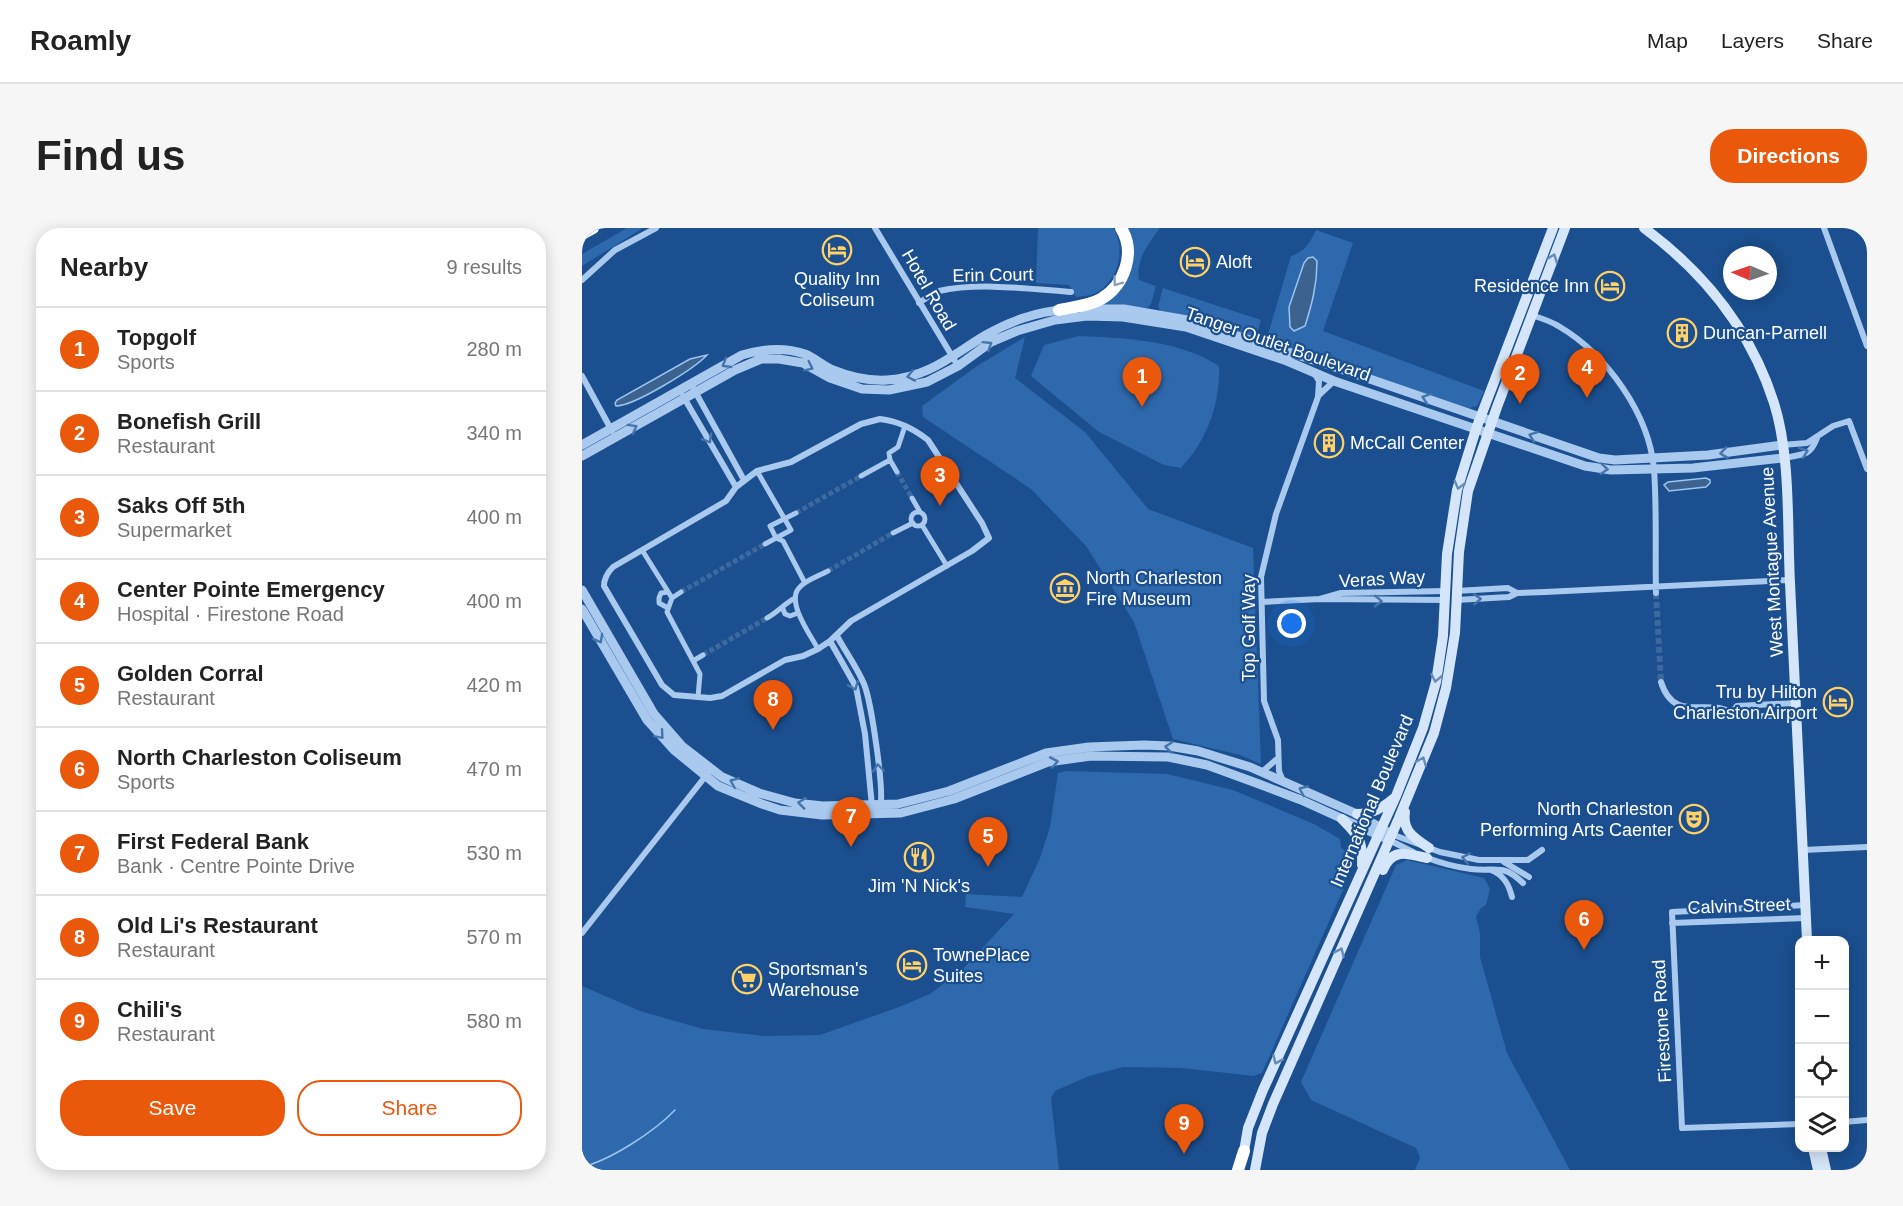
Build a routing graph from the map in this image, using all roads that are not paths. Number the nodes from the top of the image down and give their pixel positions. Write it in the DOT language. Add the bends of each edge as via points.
graph roads {
  1 [pos="593,228"];
  2 [pos="656,228"];
  3 [pos="875,228"];
  4 [pos="1121,228"];
  5 [pos="1553,228"];
  6 [pos="1565,228"];
  7 [pos="1644,228"];
  8 [pos="1824,228"];
  9 [pos="582,234"];
  10 [pos="582,280"];
  11 [pos="1071,292"];
  12 [pos="919,303"];
  13 [pos="1059,310"];
  14 [pos="1526,313"];
  15 [pos="1867,346"];
  16 [pos="955,362"];
  17 [pos="1314,373"];
  18 [pos="582,376"];
  19 [pos="1334,381"];
  20 [pos="694,388"];
  21 [pos="682,395"];
  22 [pos="1318,397"];
  23 [pos="1486,419"];
  24 [pos="905,426"];
  25 [pos="1476,429"];
  26 [pos="614,433"];
  27 [pos="1488,433"];
  28 [pos="1816,438"];
  29 [pos="1782,445"];
  30 [pos="582,446"];
  31 [pos="582,456"];
  32 [pos="1783,458"];
  33 [pos="1652,459"];
  34 [pos="890,460"];
  35 [pos="1867,469"];
  36 [pos="1654,470"];
  37 [pos="757,471"];
  38 [pos="897,472"];
  39 [pos="861,476"];
  40 [pos="744,480"];
  41 [pos="736,487"];
  42 [pos="912,498"];
  43 [pos="920,512"];
  44 [pos="795,513"];
  45 [pos="785,519"];
  46 [pos="913,523"];
  47 [pos="922,525"];
  48 [pos="893,533"];
  49 [pos="776,538"];
  50 [pos="765,544"];
  51 [pos="642,550"];
  52 [pos="947,566"];
  53 [pos="828,571"];
  54 [pos="1790,580"];
  55 [pos="805,583"];
  56 [pos="582,590"];
  57 [pos="1656,590"];
  58 [pos="668,592"];
  59 [pos="681,592"];
  60 [pos="1451,595"];
  61 [pos="672,598"];
  62 [pos="795,598"];
  63 [pos="1262,602"];
  64 [pos="668,608"];
  65 [pos="582,609"];
  66 [pos="783,609"];
  67 [pos="798,613"];
  68 [pos="767,618"];
  69 [pos="837,636"];
  70 [pos="830,641"];
  71 [pos="818,650"];
  72 [pos="703,655"];
  73 [pos="693,661"];
  74 [pos="1661,682"];
  75 [pos="698,697"];
  76 [pos="1796,703"];
  77 [pos="1732,712"];
  78 [pos="1797,715"];
  79 [pos="1278,758"];
  80 [pos="709,772"];
  81 [pos="1262,772"];
  82 [pos="1284,782"];
  83 [pos="1396,796"];
  84 [pos="1408,797"];
  85 [pos="877,808"];
  86 [pos="1357,814"];
  87 [pos="1342,819"];
  88 [pos="1380,831"];
  89 [pos="1390,837"];
  90 [pos="1867,846"];
  91 [pos="1542,850"];
  92 [pos="1803,850"];
  93 [pos="1428,853"];
  94 [pos="1499,861"];
  95 [pos="1488,869"];
  96 [pos="1361,872"];
  97 [pos="1529,877"];
  98 [pos="1523,883"];
  99 [pos="1512,897"];
  100 [pos="1806,905"];
  101 [pos="1359,908"];
  102 [pos="1672,912"];
  103 [pos="1806,918"];
  104 [pos="1672,923"];
  105 [pos="582,933"];
  106 [pos="1808,936"];
  107 [pos="1867,1120"];
  108 [pos="1849,1122"];
  109 [pos="1795,1124"];
  110 [pos="1244,1150"];
  111 [pos="1814,1152"];
  112 [pos="1822,1152"];
  113 [pos="1240,1170"];
  114 [pos="1255,1170"];
  115 [pos="1818,1170"];
  116 [pos="1826,1170"];
  1 -- 9 [label="highway"];
  2 -- 10 [label="street" via="615,250"];
  3 -- 12 [label="street, Hotel Road"];
  4 -- 13 [label="highway, one-way" via="1128,244 1123,276 1100,300"];
  5 -- 14 [label="main road, International Boulevard"];
  14 -- 6 [label="main road, International Boulevard, one-way"];
  7 -- 29 [label="main road, West Montague Avenue" via="1689,264 1741,329 1774,404"];
  8 -- 15 [label="street"];
  11 -- 12 [label="street, Erin Court" via="961,288 939,291"];
  12 -- 16 [label="street, Hotel Road"];
  13 -- 16 [label="street, Tanger Outlet Boulevard" via="1015,321 987,334"];
  23 -- 13 [label="street, Tanger Outlet Boulevard, one-way" via="1187,320 1125,309"];
  14 -- 23 [label="main road, International Boulevard"];
  14 -- 33 [label="street" via="1560,327 1607,365 1644,428"];
  16 -- 17 [label="street, Tanger Outlet Boulevard, one-way" via="1017,331 1055,320 1111,316 1186,327"];
  16 -- 20 [label="street, Tanger Outlet Boulevard" via="927,382 889,390 862,389 803,363 761,359"];
  17 -- 19 [label="street, Tanger Outlet Boulevard"];
  17 -- 22 [label="street, Top Golf Way" via="1319,381"];
  18 -- 26 [label="street"];
  19 -- 22 [label="street, Top Golf Way"];
  19 -- 25 [label="street, Tanger Outlet Boulevard"];
  20 -- 21 [label="street, Tanger Outlet Boulevard"];
  20 -- 40 [label="street"];
  21 -- 26 [label="street, Tanger Outlet Boulevard"];
  21 -- 41 [label="street, one-way"];
  22 -- 63 [label="street, Top Golf Way" via="1276,514 1261,577"];
  23 -- 25 [label="main road, International Boulevard"];
  23 -- 27 [label="main road, International Boulevard"];
  33 -- 23 [label="street, Tanger Outlet Boulevard, one-way" via="1615,460 1588,455"];
  24 -- 34 [label="street"];
  24 -- 37 [label="street" via="891,420 871,420 791,462"];
  24 -- 52 [label="street" via="934,447 989,538"];
  25 -- 27 [label="street, Tanger Outlet Boulevard"];
  25 -- 60 [label="main road, International Boulevard, one-way" via="1457,490 1447,555"];
  26 -- 30 [label="street, Tanger Outlet Boulevard"];
  26 -- 31 [label="street, Tanger Outlet Boulevard"];
  27 -- 36 [label="street, Tanger Outlet Boulevard, one-way" via="1592,468"];
  27 -- 60 [label="main road, International Boulevard" via="1468,491"];
  28 -- 29 [label="street" via="1807,443"];
  32 -- 28 [label="street, one-way" via="1808,453"];
  28 -- 35 [label="street" via="1849,421"];
  29 -- 32 [label="main road, West Montague Avenue"];
  29 -- 33 [label="street, Tanger Outlet Boulevard, one-way"];
  32 -- 36 [label="street, Tanger Outlet Boulevard"];
  32 -- 54 [label="main road, West Montague Avenue"];
  33 -- 36 [label="street"];
  34 -- 38 [label="street"];
  34 -- 39 [label="street"];
  36 -- 57 [label="street"];
  37 -- 40 [label="street"];
  37 -- 45 [label="street"];
  40 -- 41 [label="street"];
  41 -- 51 [label="street" via="726,501"];
  42 -- 43 [label="street"];
  43 -- 46 [label="street" via="913,515"];
  43 -- 47 [label="street" via="925,519"];
  44 -- 45 [label="street"];
  45 -- 49 [label="street" via="790,530"];
  45 -- 49 [label="street" via="770,526"];
  46 -- 47 [label="street"];
  46 -- 48 [label="street"];
  47 -- 52 [label="street"];
  49 -- 50 [label="street"];
  49 -- 55 [label="street" via="783,541"];
  51 -- 58 [label="street"];
  51 -- 75 [label="street" via="613,567 604,586 662,685 674,695"];
  52 -- 69 [label="street" via="851,621"];
  53 -- 55 [label="street"];
  54 -- 57 [label="street, Veras Way"];
  54 -- 76 [label="main road, West Montague Avenue"];
  55 -- 62 [label="street"];
  56 -- 80 [label="street" via="654,714"];
  57 -- 60 [label="street, Veras Way" via="1517,592 1508,588"];
  58 -- 61 [label="street"];
  58 -- 64 [label="street" via="659,598 659,603"];
  59 -- 61 [label="street"];
  60 -- 63 [label="street, Veras Way" via="1341,593 1320,599"];
  60 -- 83 [label="main road, International Boulevard, one-way" via="1424,729"];
  84 -- 60 [label="main road, International Boulevard, one-way" via="1434,734 1446,688 1455,633"];
  61 -- 64 [label="street"];
  62 -- 66 [label="street"];
  62 -- 67 [label="street"];
  63 -- 79 [label="street, Top Golf Way" via="1264,701 1278,740"];
  64 -- 73 [label="street"];
  65 -- 80 [label="street, one-way" via="647,720 674,750"];
  66 -- 67 [label="street" via="790,616"];
  66 -- 68 [label="street"];
  67 -- 71 [label="street"];
  69 -- 70 [label="street"];
  85 -- 69 [label="street, one-way" via="868,699 864,684"];
  70 -- 71 [label="street"];
  70 -- 85 [label="street, one-way" via="856,687"];
  71 -- 75 [label="street" via="785,660 722,696"];
  72 -- 73 [label="street"];
  73 -- 75 [label="street" via="700,674"];
  74 -- 77 [label="street" via="1678,705"];
  76 -- 77 [label="street" via="1737,706"];
  76 -- 78 [label="main road, West Montague Avenue"];
  77 -- 78 [label="street" via="1737,717"];
  78 -- 92 [label="main road, West Montague Avenue"];
  79 -- 81 [label="street"];
  79 -- 82 [label="street, Top Golf Way"];
  80 -- 85 [label="street" via="718,786 780,810 822,815"];
  80 -- 105 [label="street"];
  81 -- 82 [label="street"];
  81 -- 85 [label="street, one-way" via="1169,746 1089,747 1046,753 949,791"];
  86 -- 82 [label="street, one-way"];
  83 -- 86 [label="main road" via="1378,810"];
  83 -- 88 [label="main road, International Boulevard"];
  84 -- 89 [label="main road, International Boulevard"];
  84 -- 93 [label="main road" via="1406,829"];
  85 -- 87 [label="street, one-way" via="901,813 927,807 1048,762 1091,756 1168,757 1241,777"];
  86 -- 88 [label="street"];
  87 -- 88 [label="street"];
  87 -- 96 [label="main road" via="1361,842"];
  88 -- 89 [label="street"];
  88 -- 96 [label="main road, International Boulevard"];
  89 -- 93 [label="street"];
  89 -- 101 [label="main road, International Boulevard"];
  90 -- 92 [label="street"];
  91 -- 94 [label="street" via="1528,860"];
  92 -- 100 [label="main road, West Montague Avenue"];
  94 -- 93 [label="street, one-way"];
  93 -- 95 [label="street" via="1456,866"];
  93 -- 101 [label="main road" via="1391,857 1371,896"];
  94 -- 97 [label="street"];
  95 -- 98 [label="street" via="1512,873"];
  95 -- 99 [label="street" via="1503,878"];
  96 -- 110 [label="main road, International Boulevard, one-way" via="1260,1098"];
  100 -- 102 [label="street, Calvin Street"];
  100 -- 103 [label="main road, West Montague Avenue"];
  114 -- 101 [label="main road, International Boulevard, one-way" via="1262,1133"];
  102 -- 104 [label="street, Firestone Road"];
  103 -- 104 [label="street, Calvin Street"];
  103 -- 106 [label="main road, West Montague Avenue"];
  104 -- 109 [label="street, Firestone Road" via="1682,1128"];
  107 -- 108 [label="street"];
  110 -- 113 [label="highway"];
  111 -- 115 [label="main road"];
  112 -- 116 [label="main road"];
}
